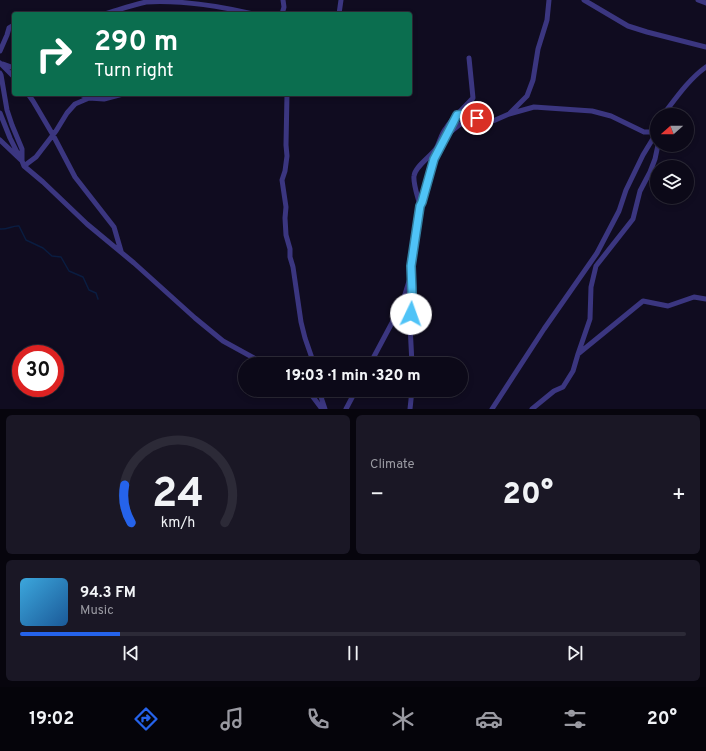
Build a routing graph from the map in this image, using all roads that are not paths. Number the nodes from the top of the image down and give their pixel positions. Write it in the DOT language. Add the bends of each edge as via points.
graph roads {
  1 [pos="283,0"];
  2 [pos="342,0"];
  3 [pos="549,0"];
  4 [pos="584,0"];
  5 [pos="698,0"];
  6 [pos="706,3"];
  7 [pos="111,12"];
  8 [pos="244,12"];
  9 [pos="283,12"];
  10 [pos="339,12"];
  11 [pos="12,26"];
  12 [pos="706,47"];
  13 [pos="0,51"];
  14 [pos="469,58"];
  15 [pos="0,63"];
  16 [pos="12,67"];
  17 [pos="706,67"];
  18 [pos="0,73"];
  19 [pos="12,75"];
  20 [pos="30,96"];
  21 [pos="84,96"];
  22 [pos="115,96"];
  23 [pos="287,96"];
  24 [pos="89,98"];
  25 [pos="669,108"];
  26 [pos="0,113"];
  27 [pos="509,114"];
  28 [pos="457,115"];
  29 [pos="482,121"];
  30 [pos="650,132"];
  31 [pos="53,134"];
  32 [pos="0,140"];
  33 [pos="443,140"];
  34 [pos="650,143"];
  35 [pos="657,152"];
  36 [pos="23,163"];
  37 [pos="420,206"];
  38 [pos="122,252"];
  39 [pos="411,274"];
  40 [pos="706,299"];
  41 [pos="578,354"];
  42 [pos="252,357"];
  43 [pos="312,357"];
  44 [pos="374,357"];
  45 [pos="412,357"];
  46 [pos="313,397"];
  47 [pos="321,397"];
  48 [pos="352,397"];
  49 [pos="411,397"];
  50 [pos="322,409"];
  51 [pos="326,409"];
  52 [pos="346,409"];
  53 [pos="410,409"];
  54 [pos="492,409"];
  55 [pos="532,409"];
  1 -- 9 [label="street"];
  2 -- 10 [label="street"];
  3 -- 27 [label="street" via="533,80 527,96"];
  4 -- 12 [label="street" via="628,26"];
  5 -- 6 [label="street"];
  7 -- 8 [label="street" via="146,2 175,0 204,3"];
  11 -- 13 [label="street"];
  14 -- 28 [label="street" via="473,98"];
  15 -- 16 [label="street"];
  15 -- 19 [label="street"];
  17 -- 25 [label="street"];
  18 -- 36 [label="street" via="7,110 22,149"];
  20 -- 31 [label="street"];
  21 -- 24 [label="street"];
  22 -- 24 [label="street" via="104,99"];
  23 -- 43 [label="street" via="287,156 282,180 286,207 286,235 301,322"];
  24 -- 31 [label="street" via="75,104"];
  26 -- 36 [label="street"];
  27 -- 29 [label="street" via="493,121"];
  27 -- 30 [label="street" via="534,107 592,111 611,116 644,132"];
  28 -- 29 [label="street" via="467,114"];
  28 -- 33 [label="street"];
  28 -- 37 [label="street" via="414,174"];
  29 -- 33 [label="street" via="468,120"];
  31 -- 36 [label="street" via="36,157"];
  31 -- 38 [label="street" via="75,177 114,227"];
  32 -- 36 [label="street"];
  33 -- 37 [label="street" via="431,166"];
  34 -- 54 [label="street" via="597,253"];
  35 -- 41 [label="street" via="640,191 633,219 596,266 591,287 590,319"];
  36 -- 38 [label="street" via="87,224"];
  37 -- 39 [label="street"];
  38 -- 42 [label="street" via="223,341"];
  39 -- 44 [label="street" via="402,304"];
  39 -- 45 [label="street"];
  40 -- 41 [label="street" via="694,297 668,306 643,301"];
  41 -- 55 [label="street" via="573,372 563,387"];
  46 -- 50 [label="street"];
  47 -- 51 [label="street"];
  48 -- 52 [label="street"];
  49 -- 53 [label="street"];
}
